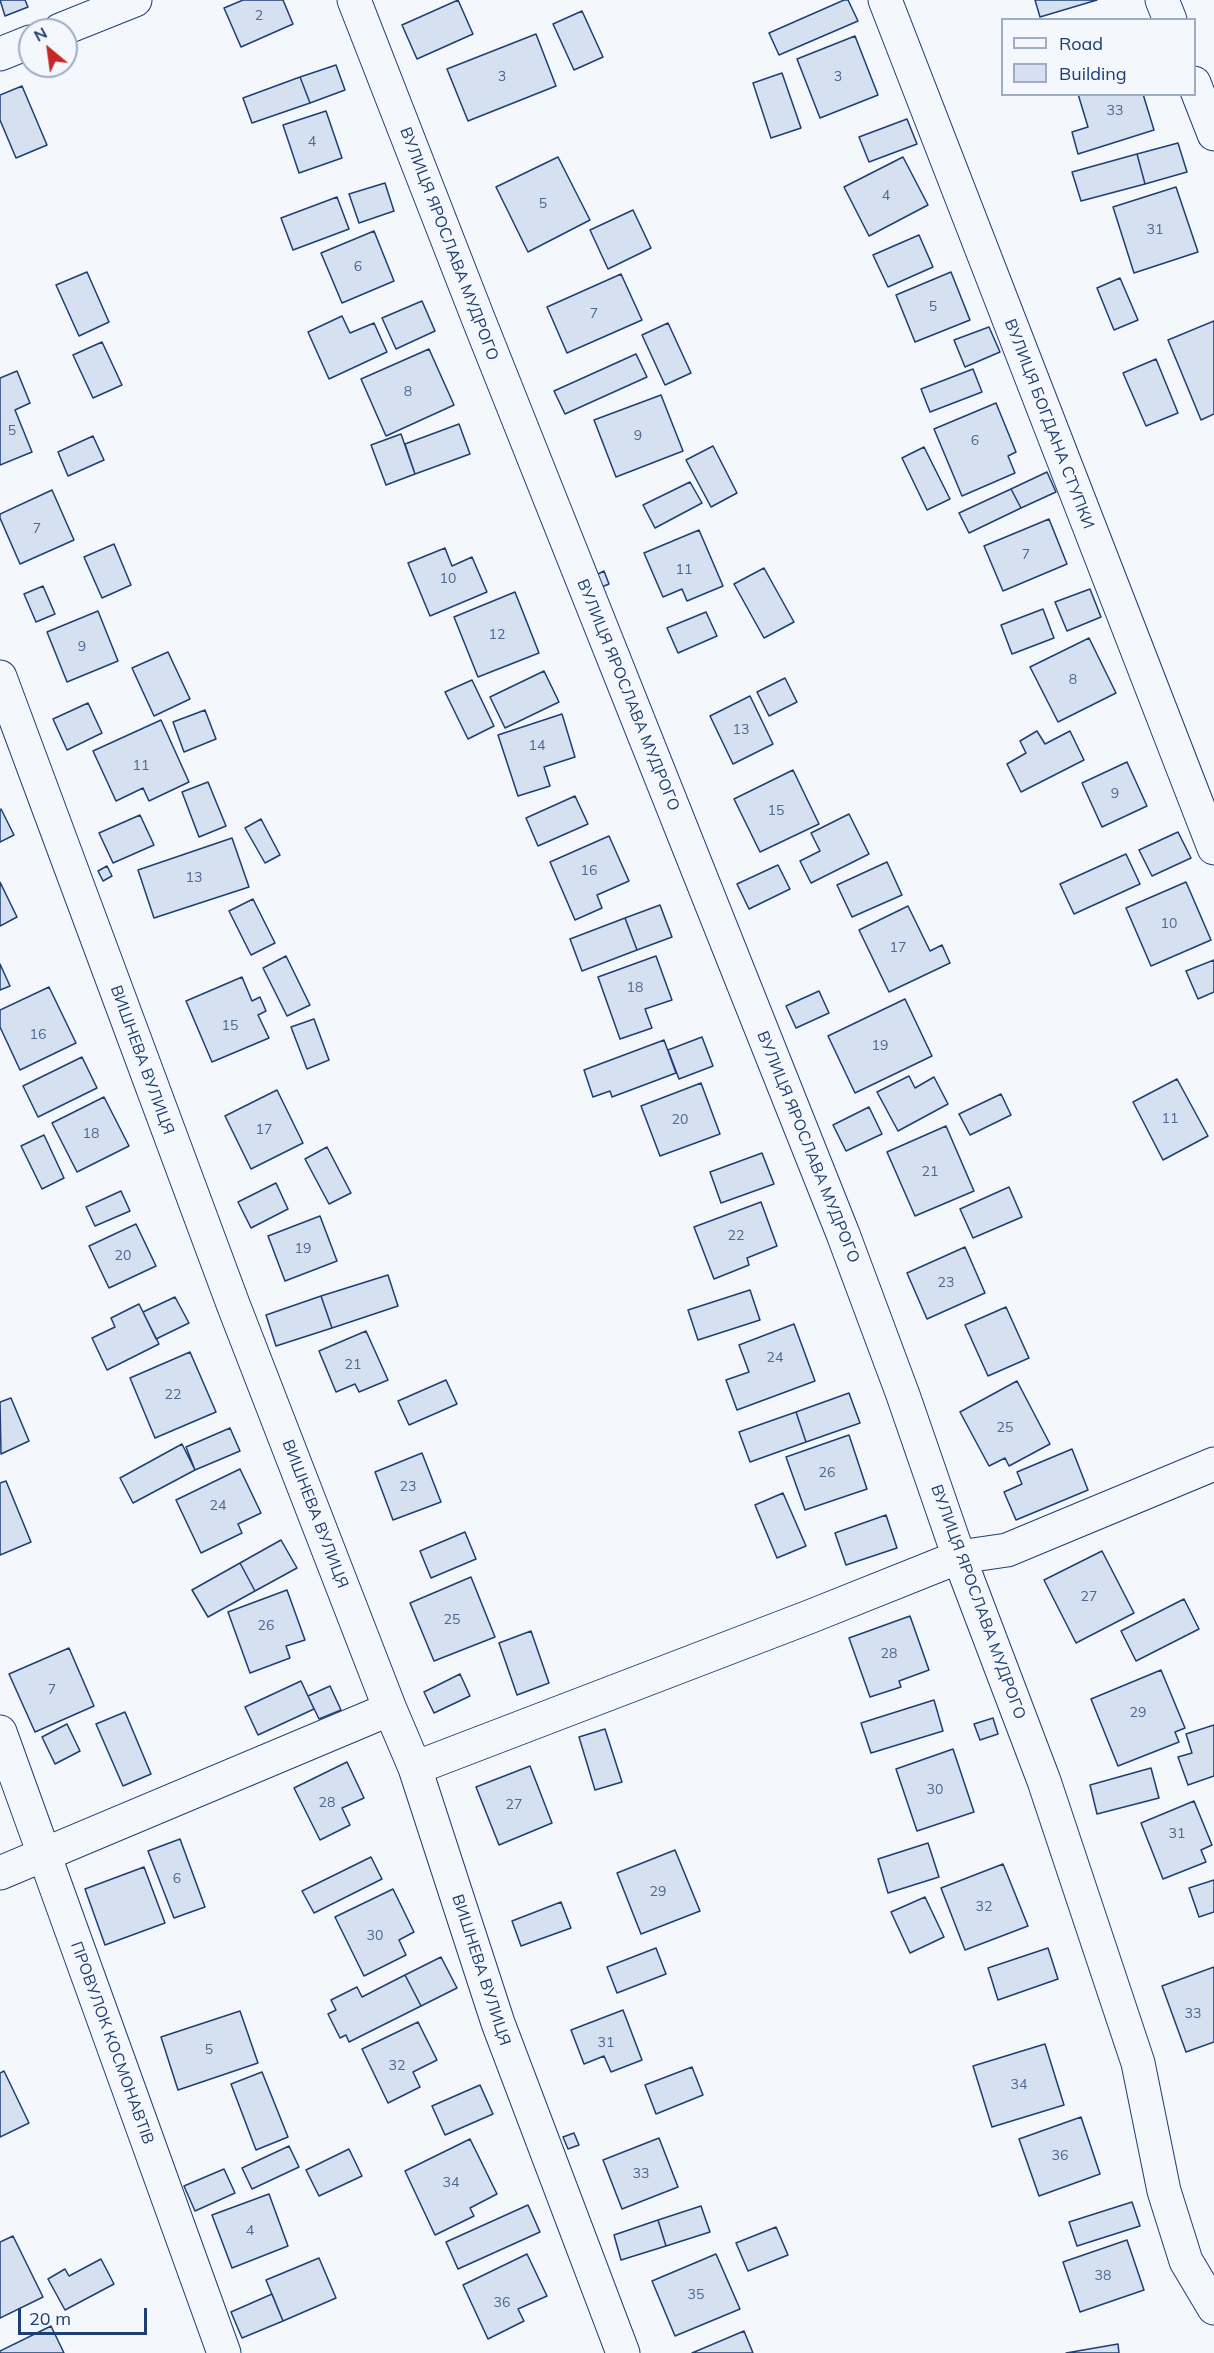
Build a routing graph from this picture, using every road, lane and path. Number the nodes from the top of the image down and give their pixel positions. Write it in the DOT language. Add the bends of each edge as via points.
graph roads {
  1 [pos="135,0"];
  2 [pos="354,0"];
  3 [pos="885,0"];
  4 [pos="1162,0"];
  5 [pos="1169,18"];
  6 [pos="78,23"];
  7 [pos="18,47"];
  8 [pos="0,54"];
  9 [pos="1196,88"];
  10 [pos="1214,134"];
  11 [pos="0,677"];
  12 [pos="1214,848"];
  13 [pos="1214,1464"];
  14 [pos="959,1557"];
  15 [pos="390,1709"];
  16 [pos="0,1732"];
  17 [pos="415,1768"];
  18 [pos="44,1855"];
  19 [pos="0,1873"];
  20 [pos="1214,2308"];
  21 [pos="224,2353"];
  22 [pos="623,2353"];
  1 -- 6 [label="street"];
  2 -- 14 [label="street, ВУЛИЦЯ ЯРОСЛАВА МУДРОГО" via="843,1234"];
  3 -- 12 [label="street, ВУЛИЦЯ БОГДАНА СТУПКИ"];
  4 -- 5 [label="street"];
  7 -- 8 [label="street"];
  9 -- 10 [label="street"];
  11 -- 15 [label="street, ВИШНЕВА ВУЛИЦЯ"];
  13 -- 14 [label="street" via="1007,1550"];
  14 -- 17 [label="street"];
  14 -- 20 [label="street, ВУЛИЦЯ ЯРОСЛАВА МУДРОГО" via="1044,1781 1138,2063 1164,2191 1186,2261"];
  15 -- 17 [label="street, ВИШНЕВА ВУЛИЦЯ"];
  15 -- 18 [label="street"];
  16 -- 18 [label="street, ПРОВУЛОК КОСМОНАВТІВ"];
  17 -- 22 [label="street, ВИШНЕВА ВУЛИЦЯ" via="498,2023"];
  18 -- 19 [label="street"];
  18 -- 21 [label="street, ПРОВУЛОК КОСМОНАВТІВ"];
}
